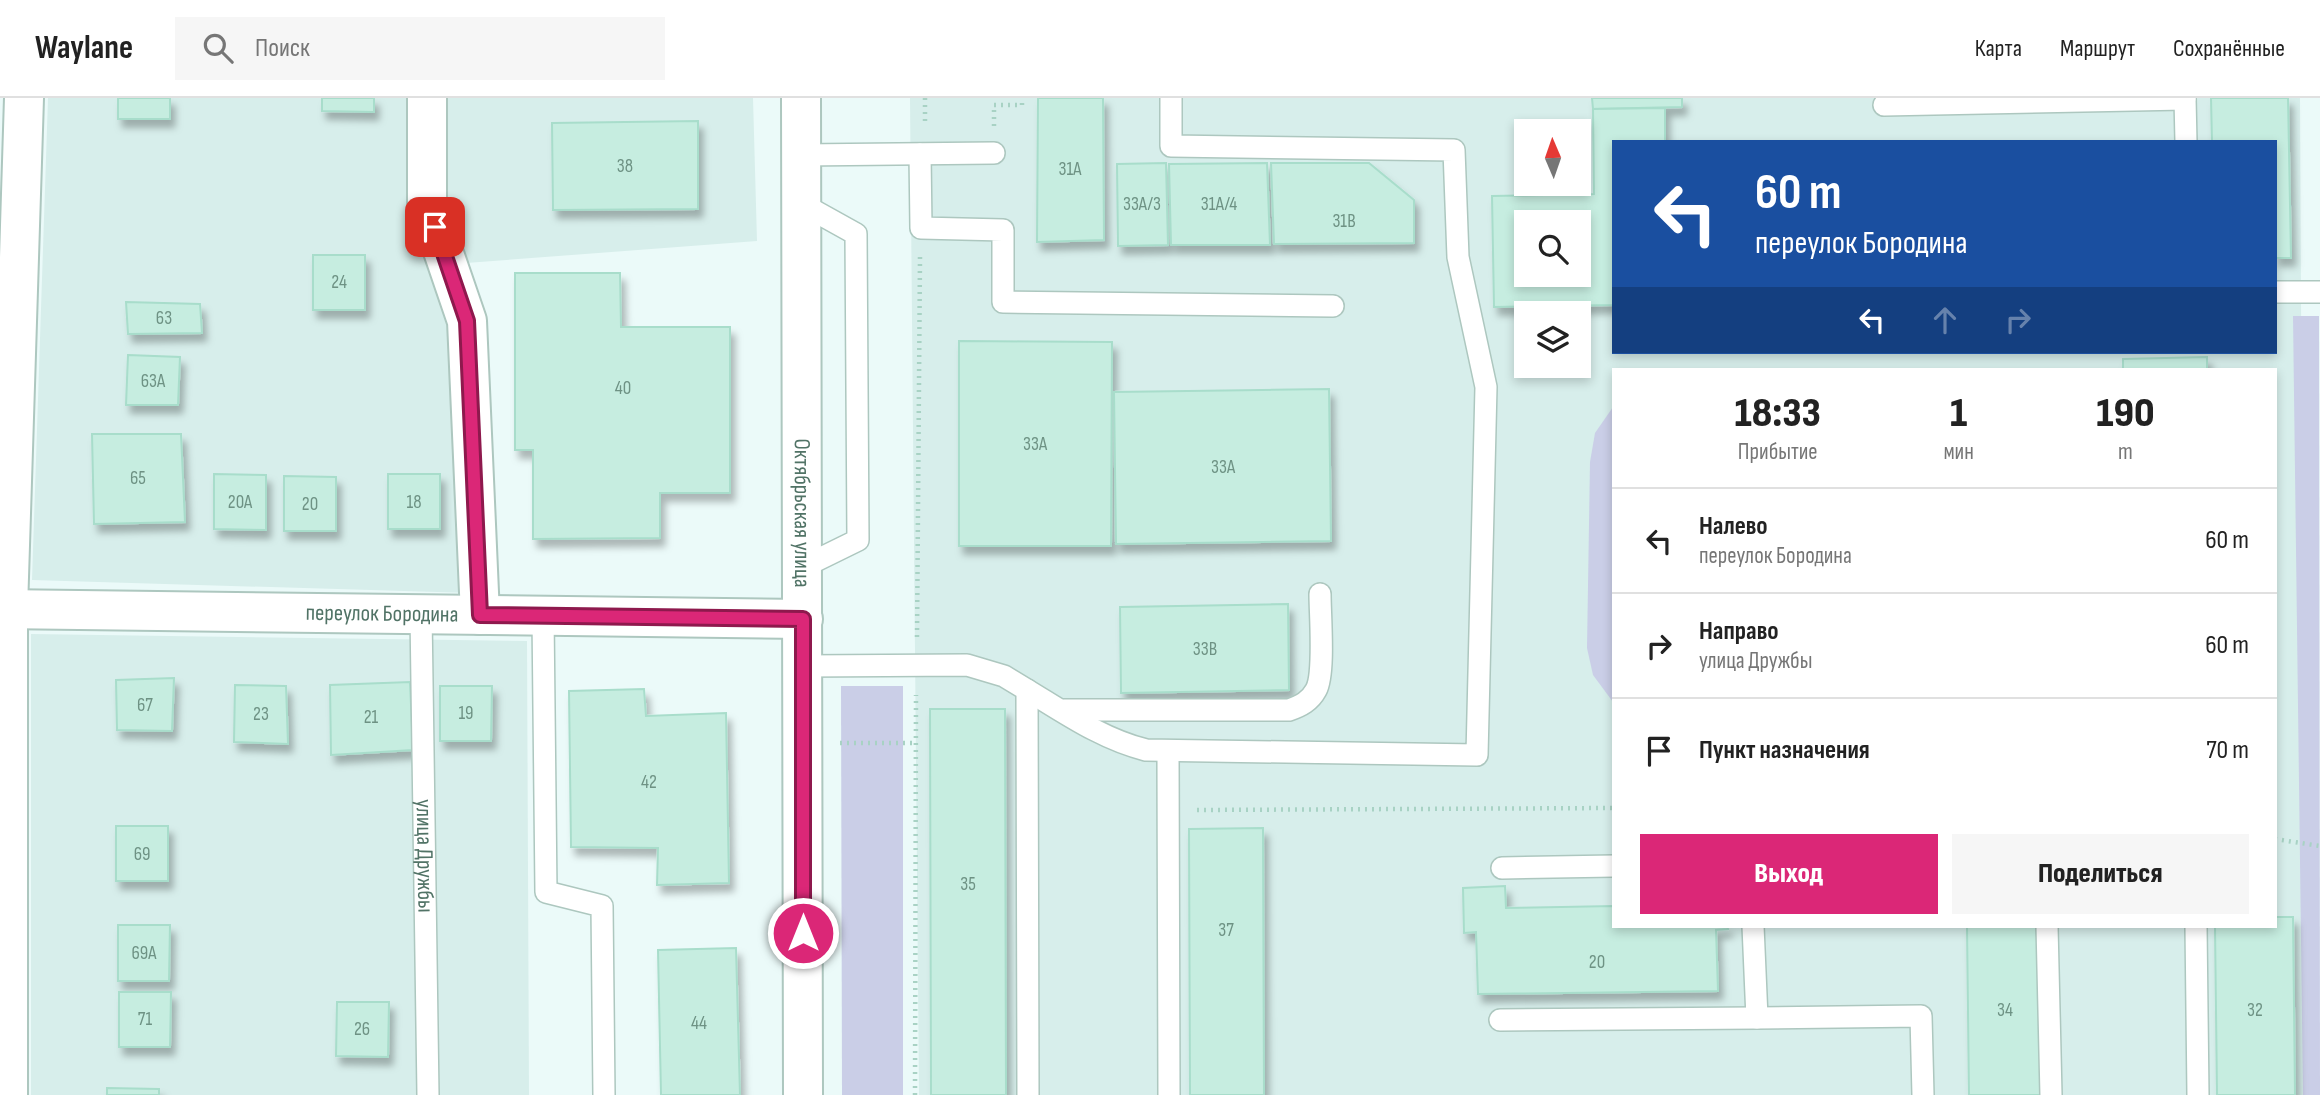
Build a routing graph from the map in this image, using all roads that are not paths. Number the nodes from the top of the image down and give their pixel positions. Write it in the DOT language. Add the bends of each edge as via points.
graph roads {
  1 [pos="24,98"];
  2 [pos="427,98"];
  3 [pos="801,98"];
  4 [pos="1171,98"];
  5 [pos="2185,99"];
  6 [pos="1884,104"];
  7 [pos="2186,140"];
  8 [pos="994,153"];
  9 [pos="920,154"];
  10 [pos="801,155"];
  11 [pos="802,204"];
  12 [pos="2277,292"];
  13 [pos="2320,292"];
  14 [pos="1333,306"];
  15 [pos="803,567"];
  16 [pos="1320,594"];
  17 [pos="4,609"];
  18 [pos="421,614"];
  19 [pos="480,615"];
  20 [pos="543,616"];
  21 [pos="803,619"];
  22 [pos="804,666"];
  23 [pos="1027,690"];
  24 [pos="1062,710"];
  25 [pos="1168,752"];
  26 [pos="1612,866"];
  27 [pos="1502,868"];
  28 [pos="1753,928"];
  29 [pos="2047,928"];
  30 [pos="2196,928"];
  31 [pos="1756,1018"];
  32 [pos="1500,1020"];
  33 [pos="8,1095"];
  34 [pos="428,1095"];
  35 [pos="604,1095"];
  36 [pos="803,1095"];
  37 [pos="1027,1095"];
  38 [pos="1169,1095"];
  39 [pos="1923,1095"];
  40 [pos="2052,1095"];
  41 [pos="2198,1095"];
  1 -- 17 [label="street"];
  2 -- 19 [label="street" via="427,204 467,321"];
  3 -- 10 [label="street, Октябрьская улица"];
  4 -- 25 [label="lane" via="1171,146 1454,150 1458,257 1486,387 1477,755"];
  5 -- 6 [label="lane"];
  5 -- 7 [label="lane"];
  8 -- 9 [label="lane"];
  9 -- 10 [label="lane"];
  9 -- 14 [label="lane" via="921,228 1003,230 1003,302"];
  10 -- 11 [label="street, Октябрьская улица"];
  11 -- 15 [label="street, Октябрьская улица"];
  11 -- 15 [label="lane" via="856,234 858,526 858,540"];
  12 -- 13 [label="lane"];
  15 -- 21 [label="street, Октябрьская улица"];
  16 -- 24 [label="lane" via="1320,681 1310,700 1300,706 1289,710"];
  17 -- 18 [label="street, переулок Бородина"];
  17 -- 33 [label="street"];
  18 -- 19 [label="street, переулок Бородина"];
  18 -- 34 [label="lane, улица Дружбы"];
  19 -- 20 [label="street, переулок Бородина"];
  20 -- 21 [label="street, переулок Бородина"];
  20 -- 35 [label="lane" via="546,892 602,906"];
  21 -- 22 [label="street, Октябрьская улица"];
  22 -- 23 [label="lane" via="967,665 1004,676"];
  22 -- 36 [label="street, Октябрьская улица"];
  23 -- 24 [label="lane"];
  23 -- 37 [label="lane"];
  24 -- 25 [label="lane" via="1115,740"];
  25 -- 38 [label="lane"];
  26 -- 27 [label="lane"];
  28 -- 31 [label="lane"];
  29 -- 40 [label="lane"];
  30 -- 41 [label="lane"];
  31 -- 32 [label="lane"];
  31 -- 39 [label="lane" via="1922,1016"];
}
